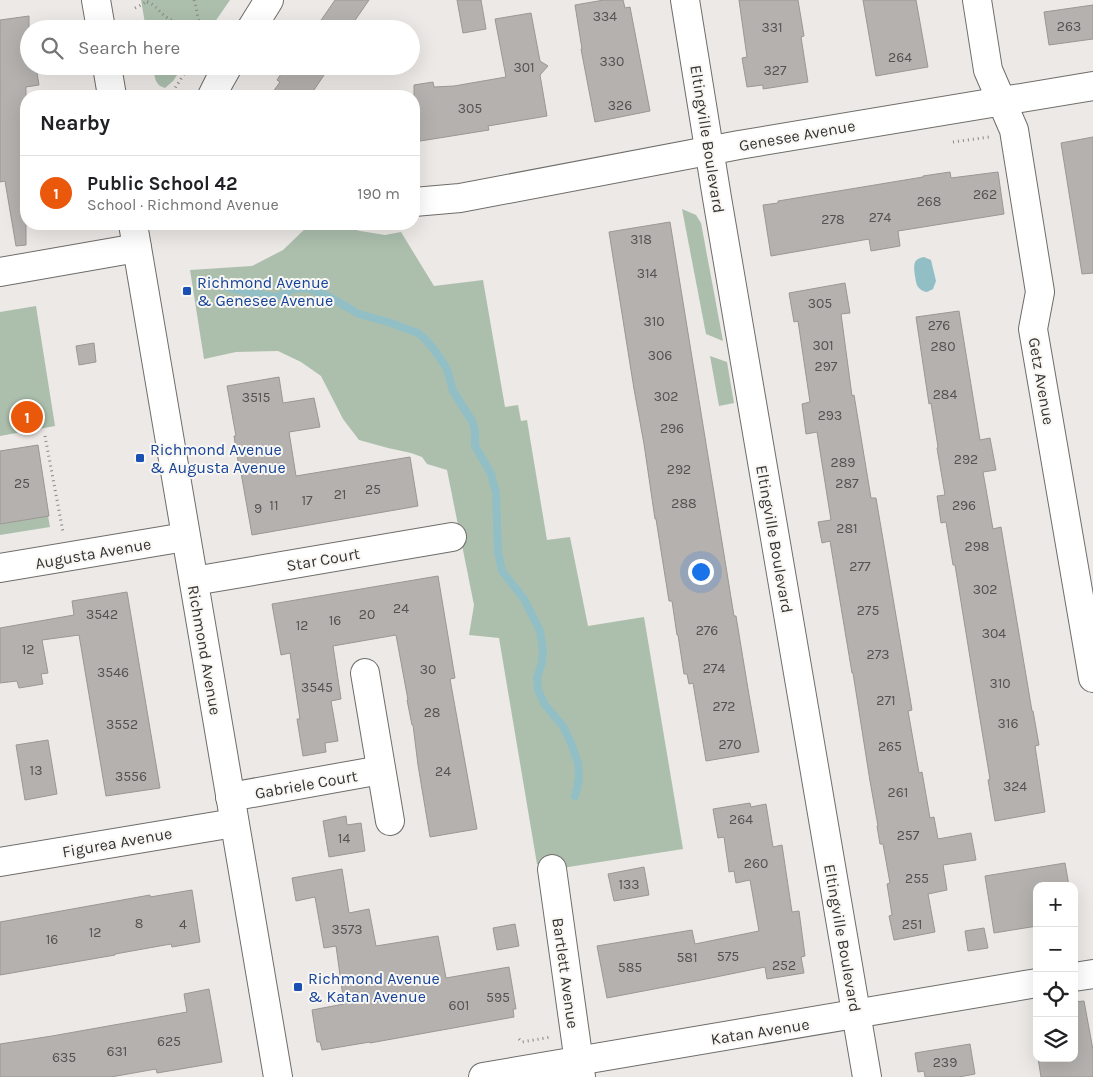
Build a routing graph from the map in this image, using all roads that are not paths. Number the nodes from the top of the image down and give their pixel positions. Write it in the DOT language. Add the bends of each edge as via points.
graph roads {
  1 [pos="96,0"];
  2 [pos="269,0"];
  3 [pos="685,0"];
  4 [pos="977,0"];
  5 [pos="99,20"];
  6 [pos="257,20"];
  7 [pos="108,75"];
  8 [pos="223,75"];
  9 [pos="1093,86"];
  10 [pos="111,90"];
  11 [pos="215,90"];
  12 [pos="1002,101"];
  13 [pos="709,151"];
  14 [pos="420,201"];
  15 [pos="135,236"];
  16 [pos="0,272"];
  17 [pos="185,537"];
  18 [pos="452,537"];
  19 [pos="0,568"];
  20 [pos="194,581"];
  21 [pos="365,673"];
  22 [pos="1093,678"];
  23 [pos="381,770"];
  24 [pos="232,810"];
  25 [pos="390,821"];
  26 [pos="0,862"];
  27 [pos="552,869"];
  28 [pos="1093,974"];
  29 [pos="1078,976"];
  30 [pos="1033,984"];
  31 [pos="856,1015"];
  32 [pos="580,1069"];
  33 [pos="278,1077"];
  34 [pos="483,1077"];
  35 [pos="867,1077"];
  1 -- 5 [label="street"];
  2 -- 6 [label="street"];
  3 -- 13 [label="street, Eltingville Boulevard"];
  4 -- 12 [label="street, Getz Avenue" via="988,70"];
  7 -- 10 [label="street"];
  8 -- 11 [label="street"];
  9 -- 12 [label="street, Genesee Avenue"];
  12 -- 13 [label="street, Genesee Avenue"];
  12 -- 22 [label="street, Getz Avenue" via="1014,130 1040,292 1033,329"];
  13 -- 14 [label="street, Genesee Avenue" via="460,198"];
  13 -- 31 [label="street, Eltingville Boulevard"];
  15 -- 16 [label="street"];
  15 -- 17 [label="street, Richmond Avenue"];
  17 -- 19 [label="street, Augusta Avenue"];
  17 -- 20 [label="street, Richmond Avenue"];
  18 -- 20 [label="street, Star Court"];
  20 -- 24 [label="street, Richmond Avenue"];
  21 -- 23 [label="street, Gabriele Court"];
  23 -- 24 [label="street, Gabriele Court"];
  23 -- 25 [label="street, Gabriele Court"];
  24 -- 26 [label="street, Figurea Avenue"];
  24 -- 33 [label="street, Richmond Avenue"];
  27 -- 32 [label="street, Bartlett Avenue"];
  28 -- 29 [label="street"];
  30 -- 31 [label="street, Katan Avenue"];
  31 -- 32 [label="street, Katan Avenue"];
  31 -- 35 [label="street, Eltingville Boulevard"];
  32 -- 34 [label="street, Katan Avenue"];
}
